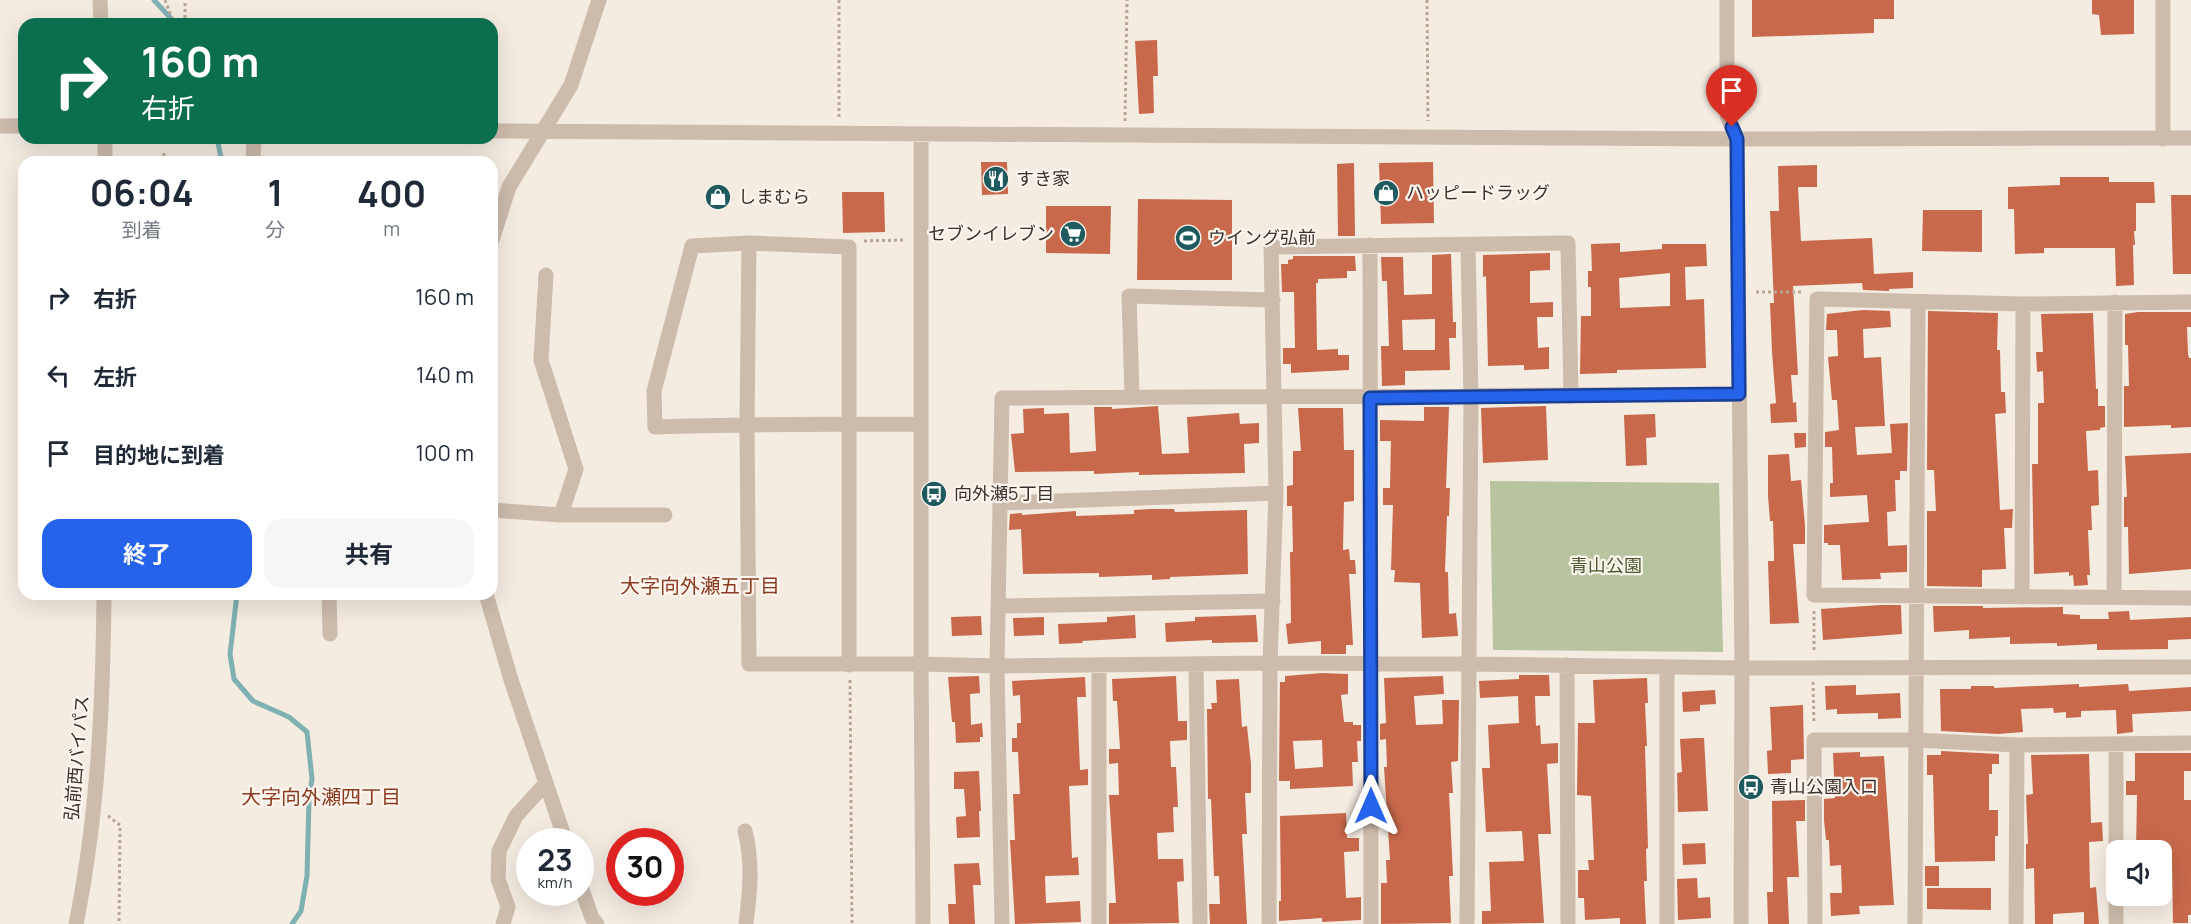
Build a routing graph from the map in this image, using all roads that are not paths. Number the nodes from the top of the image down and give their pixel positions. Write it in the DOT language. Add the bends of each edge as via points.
graph roads {
  1 [pos="100,0"];
  2 [pos="599,0"];
  3 [pos="1727,0"];
  4 [pos="2163,0"];
  5 [pos="101,18"];
  6 [pos="0,126"];
  7 [pos="18,126"];
  8 [pos="498,131"];
  9 [pos="543,132"];
  10 [pos="921,135"];
  11 [pos="2163,138"];
  12 [pos="2191,138"];
  13 [pos="1737,139"];
  14 [pos="498,221"];
  15 [pos="750,243"];
  16 [pos="1370,245"];
  17 [pos="1468,245"];
  18 [pos="546,275"];
  19 [pos="1273,300"];
  20 [pos="2115,302"];
  21 [pos="2191,302"];
  22 [pos="1918,303"];
  23 [pos="2023,304"];
  24 [pos="1739,394"];
  25 [pos="1273,395"];
  26 [pos="1132,396"];
  27 [pos="1471,396"];
  28 [pos="1571,396"];
  29 [pos="1370,398"];
  30 [pos="747,424"];
  31 [pos="850,424"];
  32 [pos="921,424"];
  33 [pos="1276,493"];
  34 [pos="1001,503"];
  35 [pos="498,510"];
  36 [pos="561,515"];
  37 [pos="665,515"];
  38 [pos="1915,596"];
  39 [pos="2022,597"];
  40 [pos="2114,597"];
  41 [pos="2191,598"];
  42 [pos="104,600"];
  43 [pos="329,600"];
  44 [pos="488,600"];
  45 [pos="1273,601"];
  46 [pos="998,606"];
  47 [pos="330,634"];
  48 [pos="1270,663"];
  49 [pos="921,664"];
  50 [pos="1197,664"];
  51 [pos="1370,664"];
  52 [pos="1470,664"];
  53 [pos="849,665"];
  54 [pos="1099,665"];
  55 [pos="1567,665"];
  56 [pos="997,666"];
  57 [pos="1667,667"];
  58 [pos="1915,667"];
  59 [pos="1742,668"];
  60 [pos="2191,668"];
  61 [pos="1915,740"];
  62 [pos="2191,743"];
  63 [pos="2116,744"];
  64 [pos="2017,745"];
  65 [pos="546,783"];
  66 [pos="561,828"];
  67 [pos="745,831"];
  68 [pos="588,906"];
  69 [pos="76,924"];
  70 [pos="503,924"];
  71 [pos="597,924"];
  72 [pos="746,924"];
  73 [pos="923,924"];
  74 [pos="1002,924"];
  75 [pos="1099,924"];
  76 [pos="1200,924"];
  77 [pos="1269,924"];
  78 [pos="1371,924"];
  79 [pos="1467,924"];
  80 [pos="1568,924"];
  81 [pos="1667,924"];
  82 [pos="1741,924"];
  83 [pos="1815,924"];
  84 [pos="1915,924"];
  85 [pos="2016,924"];
  86 [pos="2116,924"];
  1 -- 5 [label="street"];
  2 -- 9 [label="street" via="571,85"];
  3 -- 13 [label="street" via="1727,115"];
  4 -- 11 [label="street"];
  6 -- 7 [label="street"];
  8 -- 9 [label="street"];
  9 -- 10 [label="street"];
  9 -- 14 [label="street" via="509,187"];
  10 -- 13 [label="street"];
  10 -- 32 [label="street"];
  11 -- 12 [label="street"];
  11 -- 13 [label="street"];
  13 -- 24 [label="street"];
  15 -- 30 [label="street"];
  15 -- 30 [label="street" via="692,246 654,391 655,427"];
  15 -- 31 [label="street" via="849,247"];
  16 -- 17 [label="street"];
  16 -- 19 [label="street" via="1271,247"];
  16 -- 29 [label="street"];
  17 -- 27 [label="street"];
  17 -- 28 [label="street" via="1568,243"];
  18 -- 36 [label="street" via="541,360 576,469"];
  19 -- 25 [label="street"];
  19 -- 26 [label="street" via="1129,296"];
  20 -- 21 [label="street"];
  20 -- 23 [label="street"];
  20 -- 40 [label="street"];
  22 -- 23 [label="street"];
  22 -- 38 [label="street"];
  22 -- 38 [label="street" via="1817,299 1814,594"];
  23 -- 39 [label="street"];
  24 -- 28 [label="street"];
  24 -- 59 [label="street"];
  25 -- 26 [label="street"];
  25 -- 29 [label="street"];
  25 -- 33 [label="street"];
  26 -- 34 [label="street" via="1002,398"];
  27 -- 28 [label="street"];
  27 -- 29 [label="street"];
  27 -- 52 [label="street"];
  29 -- 51 [label="street"];
  30 -- 31 [label="street"];
  30 -- 53 [label="street" via="749,664"];
  31 -- 32 [label="street"];
  31 -- 53 [label="street"];
  32 -- 49 [label="street"];
  33 -- 34 [label="street"];
  33 -- 45 [label="street"];
  34 -- 46 [label="street"];
  35 -- 36 [label="street"];
  36 -- 37 [label="street"];
  38 -- 39 [label="street"];
  38 -- 58 [label="street"];
  39 -- 40 [label="street"];
  40 -- 41 [label="street"];
  42 -- 69 [label="street, 弘前西バイパス" via="103,697 94,806"];
  43 -- 47 [label="street"];
  44 -- 65 [label="street" via="510,680"];
  45 -- 46 [label="street"];
  45 -- 48 [label="street"];
  46 -- 56 [label="street"];
  48 -- 50 [label="street"];
  48 -- 51 [label="street"];
  48 -- 77 [label="street"];
  49 -- 53 [label="street"];
  49 -- 56 [label="street"];
  49 -- 73 [label="street"];
  50 -- 54 [label="street"];
  50 -- 76 [label="street"];
  51 -- 52 [label="street"];
  51 -- 78 [label="street"];
  52 -- 55 [label="street"];
  52 -- 79 [label="street"];
  54 -- 56 [label="street"];
  54 -- 75 [label="street"];
  55 -- 57 [label="street"];
  55 -- 80 [label="street"];
  56 -- 74 [label="street"];
  57 -- 59 [label="street"];
  57 -- 81 [label="street"];
  58 -- 59 [label="street"];
  58 -- 60 [label="street"];
  58 -- 61 [label="street"];
  59 -- 82 [label="street"];
  61 -- 64 [label="street"];
  61 -- 83 [label="street" via="1814,740"];
  61 -- 84 [label="street"];
  62 -- 63 [label="street"];
  63 -- 64 [label="street"];
  63 -- 86 [label="street"];
  64 -- 85 [label="street"];
  65 -- 66 [label="street"];
  65 -- 70 [label="street" via="516,816 499,850 498,879 507,907"];
  67 -- 72 [label="street" via="751,882"];
  68 -- 71 [label="street"];
}
